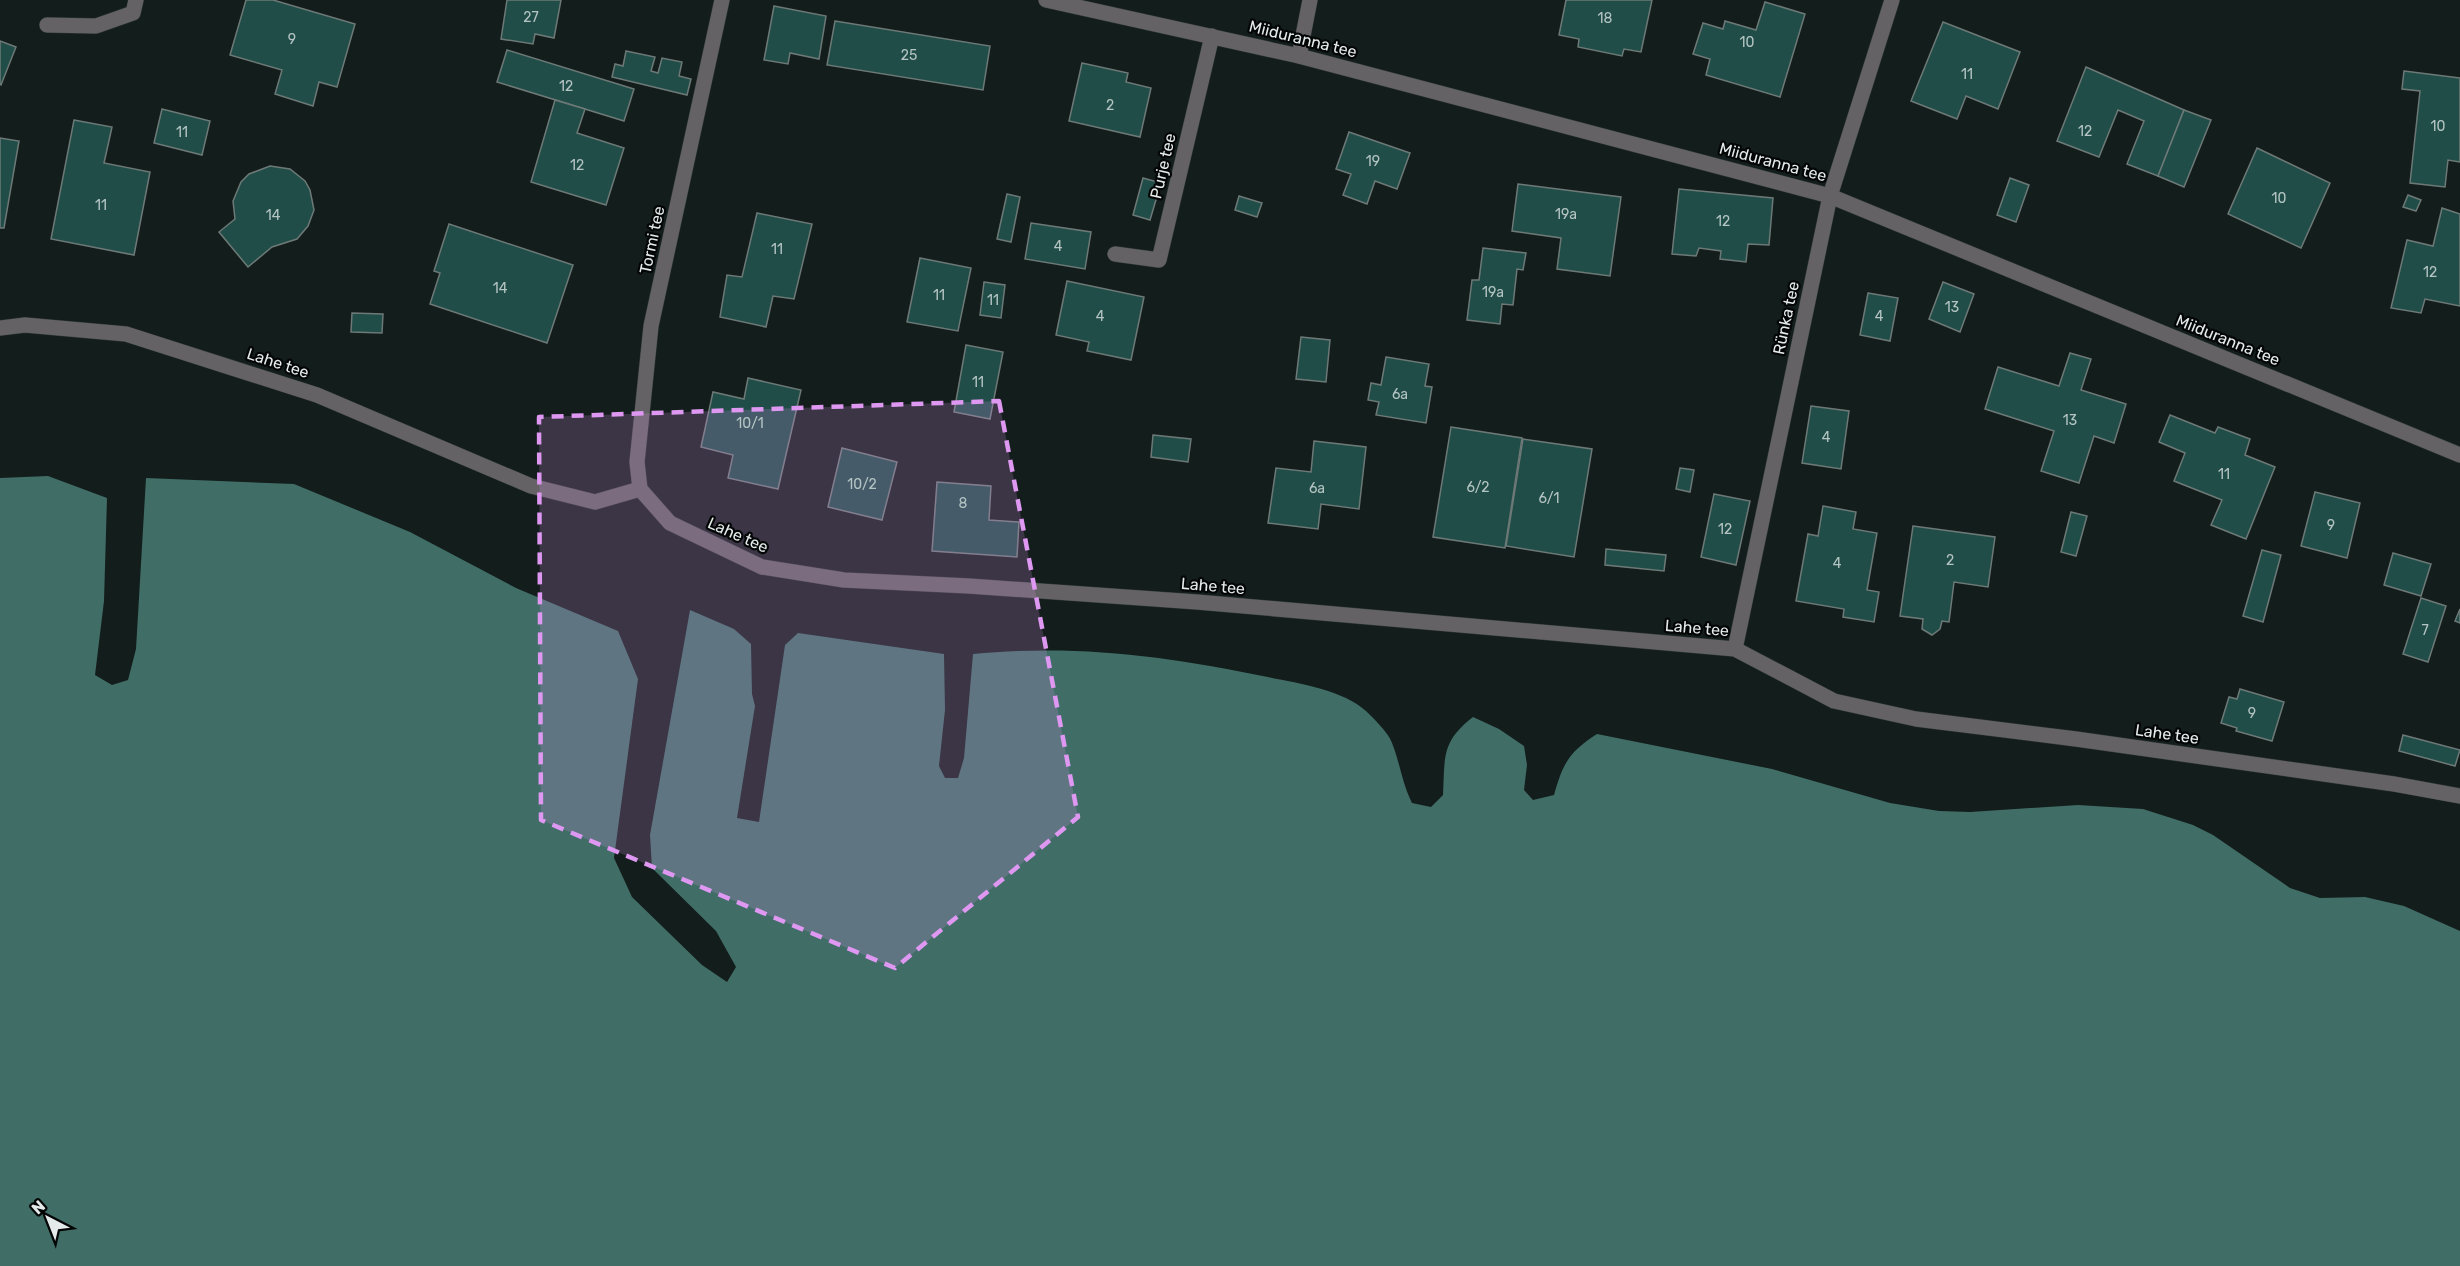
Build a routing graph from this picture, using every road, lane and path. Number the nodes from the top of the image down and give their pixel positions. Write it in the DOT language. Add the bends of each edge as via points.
graph roads {
  1 [pos="136,0"];
  2 [pos="722,0"];
  3 [pos="1046,0"];
  4 [pos="1310,0"];
  5 [pos="1892,0"];
  6 [pos="46,25"];
  7 [pos="1212,36"];
  8 [pos="1299,56"];
  9 [pos="1830,196"];
  10 [pos="1115,254"];
  11 [pos="0,328"];
  12 [pos="2460,455"];
  13 [pos="640,489"];
  14 [pos="1735,649"];
  15 [pos="2460,796"];
  1 -- 6 [label="street" via="133,14 96,26"];
  2 -- 13 [label="street, Tormi tee" via="651,326 637,462"];
  3 -- 7 [label="street, Miiduranna tee"];
  4 -- 8 [label="street"];
  5 -- 9 [label="street, Rünka tee"];
  7 -- 8 [label="street, Miiduranna tee"];
  7 -- 10 [label="street, Purje tee" via="1159,260"];
  8 -- 9 [label="street, Miiduranna tee"];
  9 -- 12 [label="street, Miiduranna tee"];
  9 -- 14 [label="street, Rünka tee"];
  11 -- 13 [label="street, Lahe tee" via="25,325 126,334 317,395 531,486 595,502"];
  13 -- 14 [label="street, Lahe tee" via="670,523 762,567 844,580 1185,601"];
  14 -- 15 [label="street, Lahe tee" via="1834,701 1916,720 2147,749"];
}
